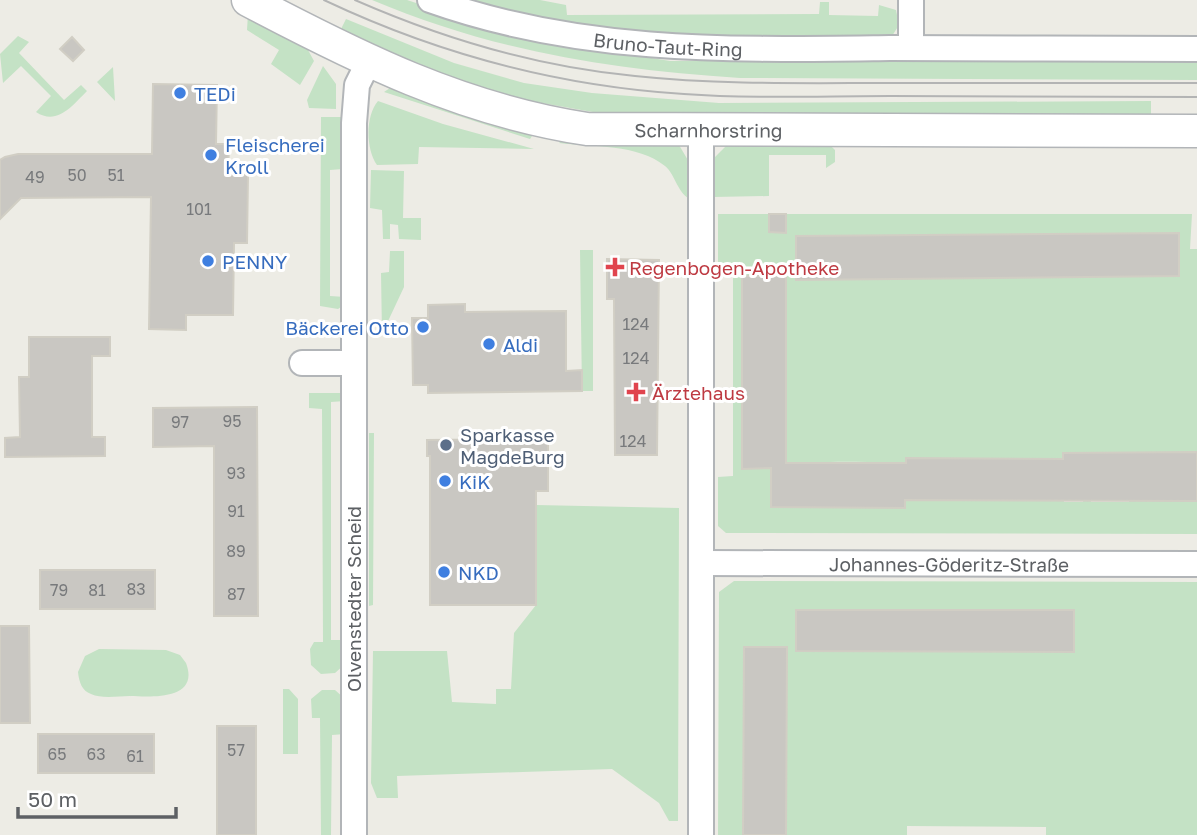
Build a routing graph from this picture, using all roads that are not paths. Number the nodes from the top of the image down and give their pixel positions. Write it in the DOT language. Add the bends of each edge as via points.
graph roads {
  1 [pos="248,0"];
  2 [pos="430,0"];
  3 [pos="911,0"];
  4 [pos="911,48"];
  5 [pos="1197,49"];
  6 [pos="368,63"];
  7 [pos="701,131"];
  8 [pos="1197,131"];
  9 [pos="302,363"];
  10 [pos="353,363"];
  11 [pos="701,564"];
  12 [pos="1197,565"];
  13 [pos="354,835"];
  14 [pos="701,835"];
  1 -- 6 [label="street, Scharnhorstring"];
  2 -- 4 [label="street, Bruno-Taut-Ring" via="522,26 629,45 739,50"];
  3 -- 4 [label="street"];
  4 -- 5 [label="street, Bruno-Taut-Ring"];
  6 -- 7 [label="street, Scharnhorstring" via="456,97 559,125"];
  6 -- 10 [label="street, Olvenstedter Scheid" via="357,85 355,112"];
  7 -- 8 [label="street, Scharnhorstring"];
  7 -- 11 [label="street"];
  9 -- 10 [label="street"];
  10 -- 13 [label="street, Olvenstedter Scheid"];
  11 -- 12 [label="street, Johannes-Göderitz-Straße"];
  11 -- 14 [label="street"];
}
